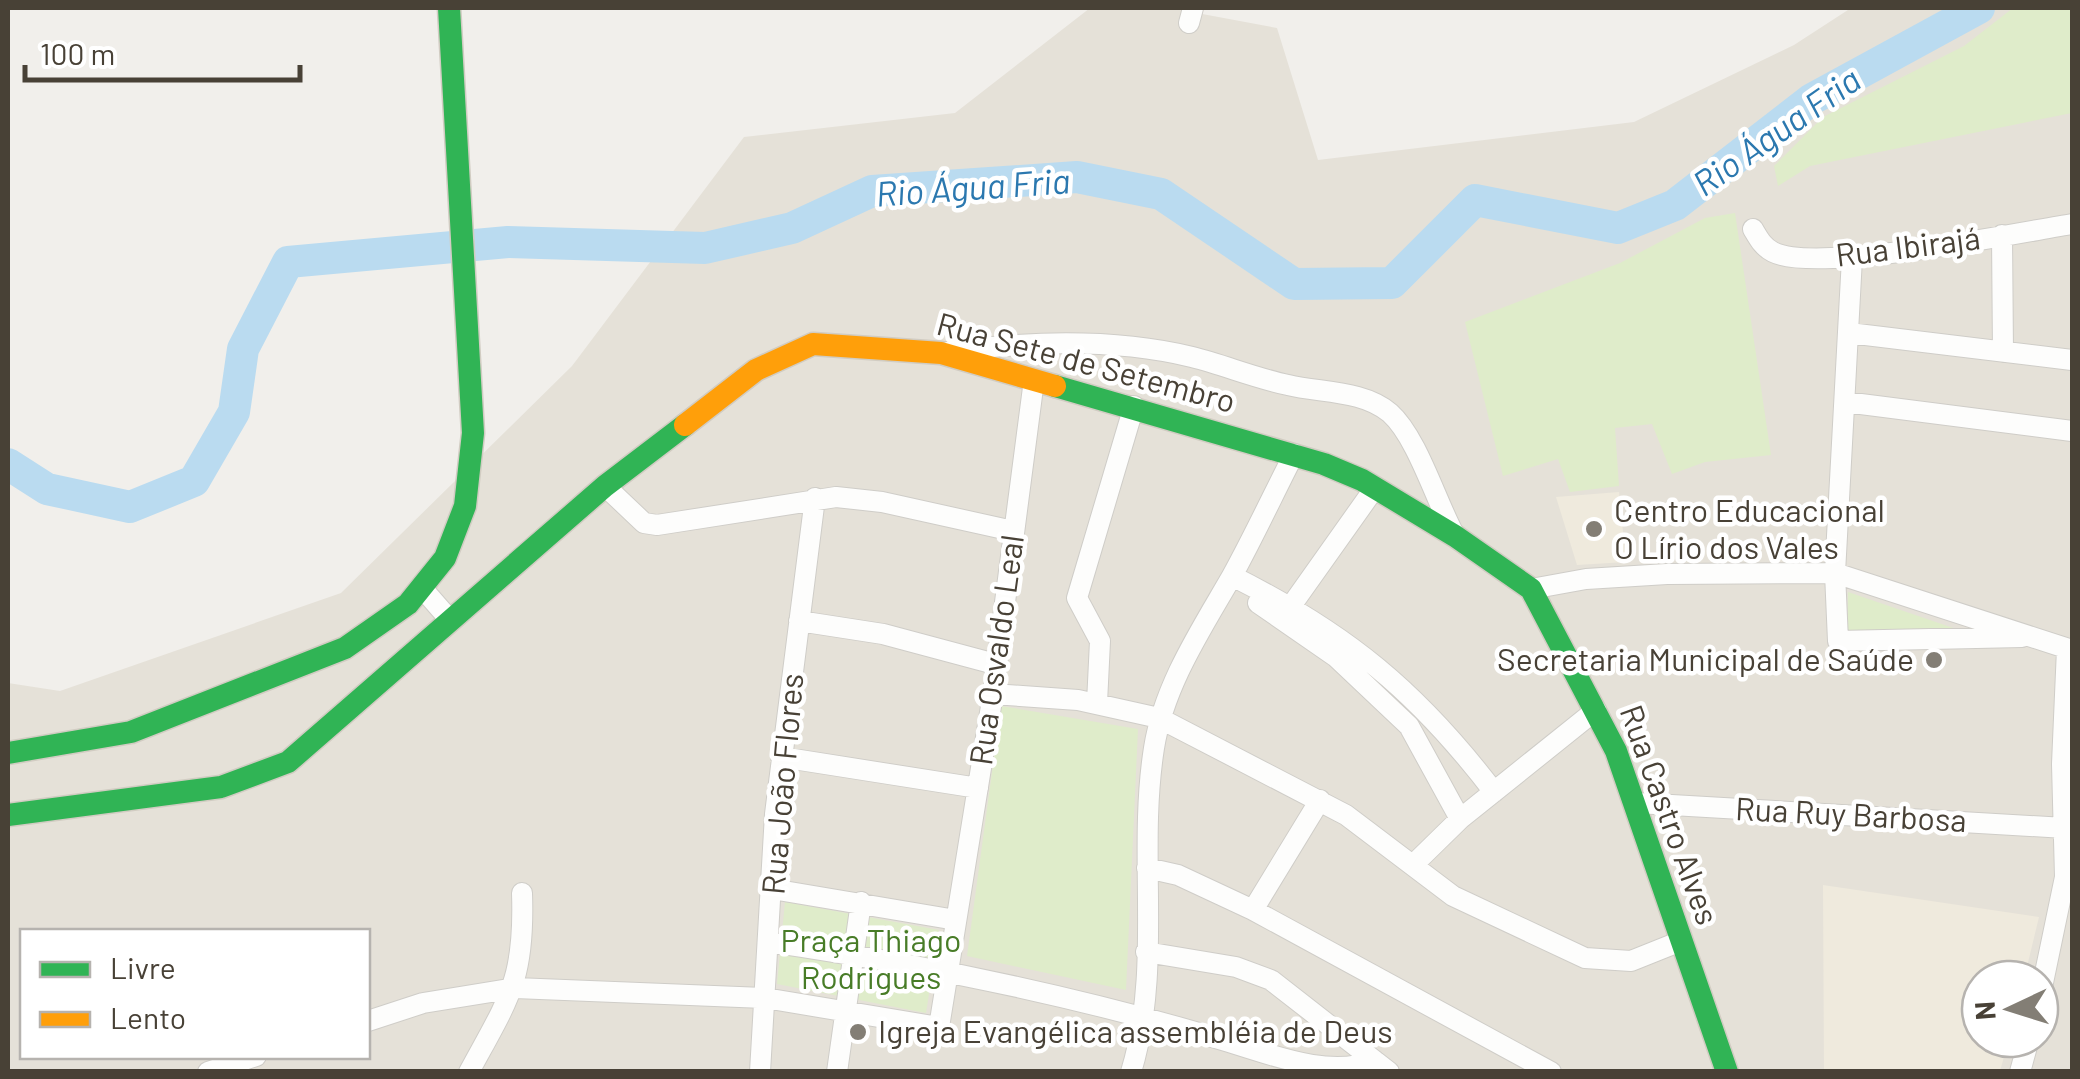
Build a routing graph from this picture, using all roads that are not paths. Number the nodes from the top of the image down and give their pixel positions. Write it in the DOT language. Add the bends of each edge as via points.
graph roads {
  1 [pos="448,8"];
  2 [pos="2072,224"];
  3 [pos="1753,230"];
  4 [pos="2002,235"];
  5 [pos="1852,258"];
  6 [pos="1849,333"];
  7 [pos="2003,352"];
  8 [pos="941,354"];
  9 [pos="2072,360"];
  10 [pos="1034,380"];
  11 [pos="1845,402"];
  12 [pos="1134,406"];
  13 [pos="2072,432"];
  14 [pos="1294,454"];
  15 [pos="604,486"];
  16 [pos="1374,489"];
  17 [pos="815,498"];
  18 [pos="1013,531"];
  19 [pos="1455,536"];
  20 [pos="1835,574"];
  21 [pos="1229,580"];
  22 [pos="422,588"];
  23 [pos="1532,589"];
  24 [pos="1291,606"];
  25 [pos="450,620"];
  26 [pos="799,621"];
  27 [pos="2022,637"];
  28 [pos="2070,650"];
  29 [pos="995,664"];
  30 [pos="992,694"];
  31 [pos="1097,703"];
  32 [pos="1596,710"];
  33 [pos="1160,718"];
  34 [pos="8,753"];
  35 [pos="781,758"];
  36 [pos="2067,765"];
  37 [pos="978,788"];
  38 [pos="1494,792"];
  39 [pos="1320,800"];
  40 [pos="1637,802"];
  41 [pos="8,815"];
  42 [pos="1460,819"];
  43 [pos="2065,828"];
  44 [pos="1414,864"];
  45 [pos="1147,868"];
  46 [pos="772,889"];
  47 [pos="522,894"];
  48 [pos="861,902"];
  49 [pos="1253,910"];
  50 [pos="956,920"];
  51 [pos="1681,941"];
  52 [pos="770,942"];
  53 [pos="1146,952"];
  54 [pos="854,954"];
  55 [pos="2048,959"];
  56 [pos="948,970"];
  57 [pos="515,988"];
  58 [pos="765,998"];
  59 [pos="846,1013"];
  60 [pos="1146,1017"];
  61 [pos="370,1020"];
  62 [pos="247,1059"];
  63 [pos="1278,1065"];
  64 [pos="1382,1066"];
  65 [pos="211,1071"];
  66 [pos="469,1072"];
  67 [pos="760,1072"];
  68 [pos="837,1072"];
  69 [pos="1131,1072"];
  70 [pos="1550,1072"];
  71 [pos="1726,1072"];
  1 -- 22 [label="street" via="473,433 464,506 445,558"];
  2 -- 4 [label="street, Rua Ibirajá"];
  3 -- 5 [label="street, Rua Ibirajá" via="1762,244 1788,257"];
  4 -- 5 [label="street, Rua Ibirajá"];
  4 -- 7 [label="street"];
  5 -- 6 [label="street"];
  6 -- 7 [label="street"];
  6 -- 11 [label="street"];
  7 -- 9 [label="street"];
  8 -- 10 [label="street, Rua Sete de Setembro"];
  8 -- 15 [label="street, Rua Sete de Setembro" via="798,347 756,370"];
  8 -- 19 [label="street" via="1032,342 1150,351 1374,402 1407,435"];
  10 -- 12 [label="street, Rua Sete de Setembro"];
  10 -- 18 [label="street, Rua Osvaldo Leal"];
  11 -- 13 [label="street"];
  11 -- 20 [label="street"];
  12 -- 14 [label="street, Rua Sete de Setembro"];
  12 -- 31 [label="street" via="1077,598 1100,641"];
  14 -- 16 [label="street, Rua Sete de Setembro"];
  14 -- 21 [label="street"];
  15 -- 17 [label="street" via="644,522 658,525"];
  15 -- 25 [label="street, Rua Sete de Setembro"];
  16 -- 19 [label="street, Rua Sete de Setembro"];
  16 -- 24 [label="street"];
  17 -- 18 [label="street" via="882,502"];
  17 -- 26 [label="street, Rua João Flores"];
  18 -- 29 [label="street, Rua Osvaldo Leal"];
  19 -- 23 [label="street, Rua Sete de Setembro"];
  20 -- 23 [label="street" via="1667,574"];
  20 -- 27 [label="street"];
  20 -- 27 [label="street" via="1838,641"];
  21 -- 24 [label="street"];
  21 -- 33 [label="street"];
  21 -- 42 [label="street" via="1380,696 1423,745"];
  22 -- 25 [label="street"];
  22 -- 34 [label="street" via="345,648 197,709 130,732"];
  23 -- 32 [label="street, Rua Castro Alves"];
  24 -- 38 [label="street" via="1397,682 1447,730"];
  25 -- 41 [label="street, Rua Sete de Setembro" via="288,762 258,778"];
  26 -- 29 [label="street" via="883,634"];
  26 -- 35 [label="street, Rua João Flores"];
  27 -- 28 [label="street"];
  28 -- 36 [label="street"];
  29 -- 30 [label="street, Rua Osvaldo Leal"];
  30 -- 31 [label="street"];
  30 -- 37 [label="street, Rua Osvaldo Leal"];
  31 -- 33 [label="street"];
  32 -- 38 [label="street"];
  32 -- 40 [label="street, Rua Castro Alves"];
  33 -- 39 [label="street"];
  33 -- 45 [label="street"];
  35 -- 37 [label="street"];
  35 -- 46 [label="street, Rua João Flores"];
  36 -- 43 [label="street"];
  37 -- 50 [label="street, Rua Osvaldo Leal"];
  38 -- 42 [label="street"];
  39 -- 44 [label="street"];
  39 -- 49 [label="street"];
  40 -- 43 [label="street, Rua Ruy Barbosa"];
  40 -- 51 [label="street, Rua Castro Alves"];
  42 -- 44 [label="street"];
  43 -- 55 [label="street" via="2066,877"];
  44 -- 51 [label="street" via="1453,896 1585,958 1631,961"];
  45 -- 49 [label="street"];
  45 -- 53 [label="street"];
  46 -- 48 [label="street"];
  46 -- 52 [label="street, Rua João Flores"];
  47 -- 57 [label="street"];
  48 -- 50 [label="street"];
  48 -- 54 [label="street"];
  49 -- 70 [label="street"];
  50 -- 56 [label="street"];
  51 -- 71 [label="street, Rua Castro Alves"];
  52 -- 54 [label="street"];
  52 -- 58 [label="street, Rua João Flores"];
  53 -- 60 [label="street"];
  53 -- 64 [label="street" via="1236,967 1271,980"];
  54 -- 56 [label="street"];
  54 -- 59 [label="street"];
  56 -- 59 [label="street" via="939,1027"];
  56 -- 60 [label="street"];
  57 -- 58 [label="street"];
  57 -- 61 [label="street" via="423,1002"];
  57 -- 66 [label="street"];
  58 -- 59 [label="street"];
  58 -- 67 [label="street, Rua João Flores"];
  59 -- 68 [label="street"];
  60 -- 63 [label="street"];
  60 -- 69 [label="street"];
  62 -- 65 [label="street"];
  63 -- 64 [label="street" via="1343,1071"];
}
